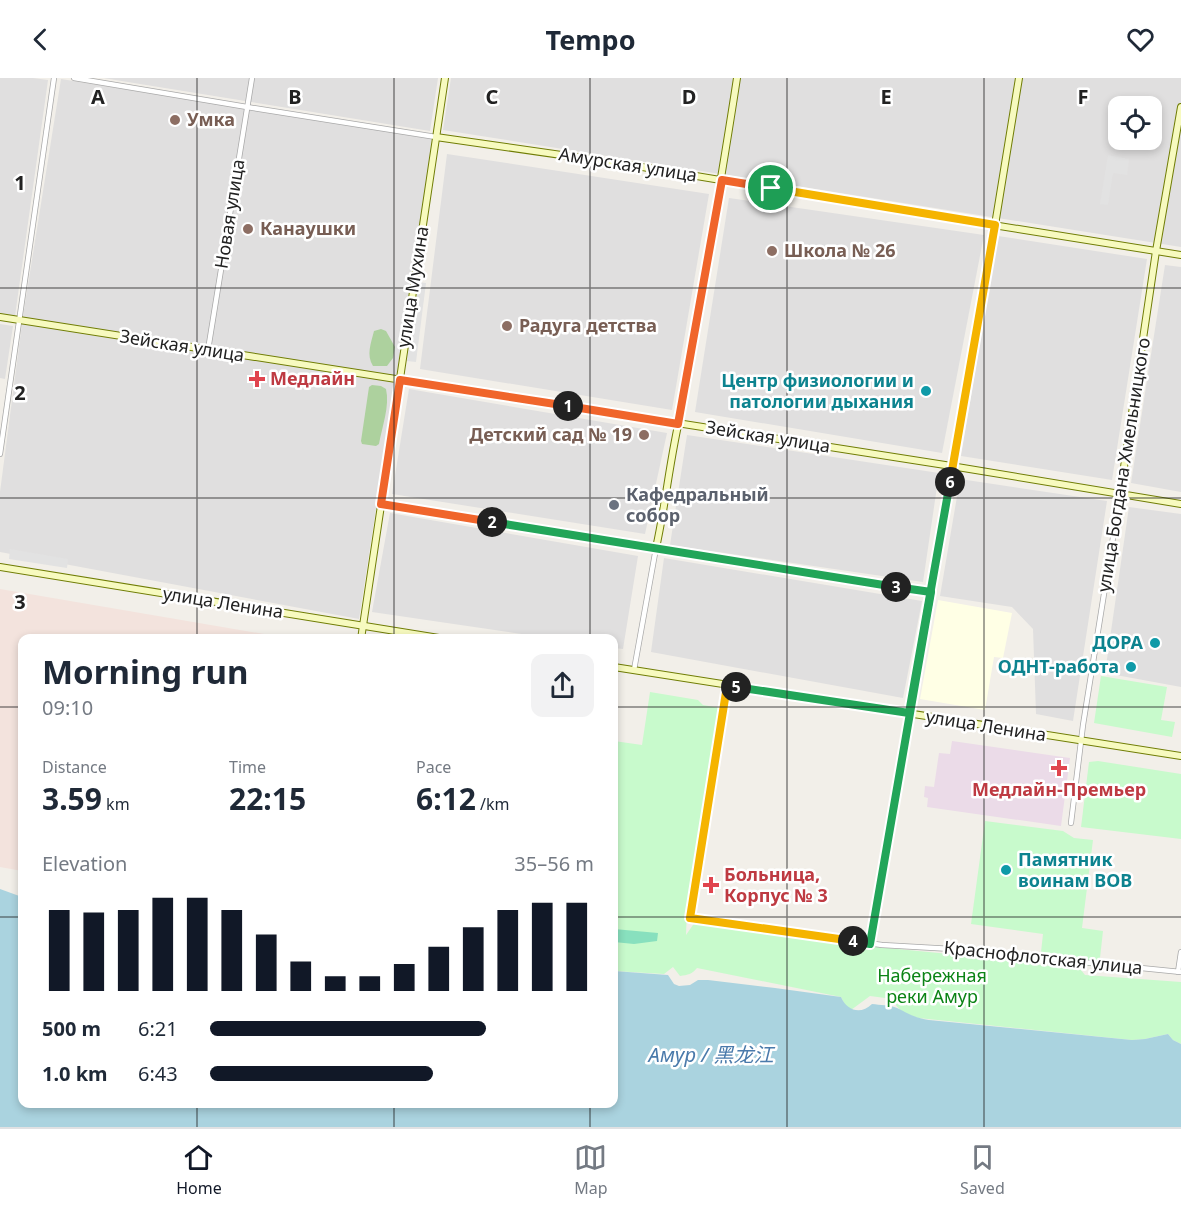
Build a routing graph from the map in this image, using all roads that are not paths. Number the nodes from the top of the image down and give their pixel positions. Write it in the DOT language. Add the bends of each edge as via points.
graph roads {
  1 [pos="54,78"];
  2 [pos="74,78"];
  3 [pos="252,78"];
  4 [pos="445,78"];
  5 [pos="737,78"];
  6 [pos="1019,78"];
  7 [pos="1181,106"];
  8 [pos="247,107"];
  9 [pos="436,137"];
  10 [pos="722,180"];
  11 [pos="995,225"];
  12 [pos="1156,251"];
  13 [pos="1181,255"];
  14 [pos="0,317"];
  15 [pos="19,320"];
  16 [pos="208,350"];
  17 [pos="400,380"];
  18 [pos="678,424"];
  19 [pos="0,454"];
  20 [pos="952,466"];
  21 [pos="1120,494"];
  22 [pos="381,504"];
  23 [pos="1181,504"];
  24 [pos="656,548"];
  25 [pos="0,567"];
  26 [pos="931,592"];
  27 [pos="363,625"];
  28 [pos="362,634"];
  29 [pos="416,634"];
  30 [pos="618,668"];
  31 [pos="634,670"];
  32 [pos="727,686"];
  33 [pos="909,713"];
  34 [pos="1081,741"];
  35 [pos="1181,756"];
  36 [pos="1071,823"];
  37 [pos="870,944"];
  38 [pos="1181,952"];
  39 [pos="1179,972"];
  1 -- 15 [label="street"];
  2 -- 8 [label="street, Амурская улица"];
  3 -- 8 [label="street, Новая улица"];
  4 -- 9 [label="street, улица Мухина"];
  5 -- 10 [label="street"];
  6 -- 11 [label="street"];
  7 -- 12 [label="street, улица Богдана Хмельницкого"];
  8 -- 9 [label="street, Амурская улица"];
  8 -- 16 [label="street, Новая улица"];
  9 -- 10 [label="street, Амурская улица"];
  9 -- 17 [label="street, улица Мухина"];
  10 -- 11 [label="street, Амурская улица"];
  10 -- 18 [label="street"];
  11 -- 12 [label="street, Амурская улица"];
  11 -- 20 [label="street"];
  12 -- 13 [label="street, Амурская улица"];
  12 -- 21 [label="street, улица Богдана Хмельницкого"];
  14 -- 15 [label="street, Зейская улица"];
  15 -- 16 [label="street, Зейская улица"];
  15 -- 19 [label="street"];
  16 -- 17 [label="street, Зейская улица"];
  17 -- 18 [label="street, Зейская улица"];
  17 -- 22 [label="street, улица Мухина"];
  18 -- 20 [label="street, Зейская улица"];
  18 -- 24 [label="street"];
  20 -- 21 [label="street, Зейская улица"];
  20 -- 26 [label="street"];
  21 -- 23 [label="street, Зейская улица"];
  21 -- 34 [label="street, улица Богдана Хмельницкого"];
  22 -- 24 [label="street"];
  22 -- 27 [label="street, улица Мухина"];
  24 -- 26 [label="street"];
  24 -- 31 [label="street"];
  25 -- 27 [label="street, улица Ленина"];
  26 -- 33 [label="street"];
  27 -- 28 [label="street, улица Мухина"];
  27 -- 29 [label="street, улица Ленина"];
  30 -- 31 [label="street, улица Ленина"];
  31 -- 32 [label="street, улица Ленина"];
  32 -- 33 [label="street, улица Ленина"];
  32 -- 37 [label="street, Краснофлотская улица" via="690,918"];
  33 -- 34 [label="street, улица Ленина"];
  33 -- 37 [label="street"];
  34 -- 35 [label="street, улица Ленина"];
  34 -- 36 [label="street, улица Богдана Хмельницкого"];
  37 -- 39 [label="street, Краснофлотская улица"];
  38 -- 39 [label="street"];
}
